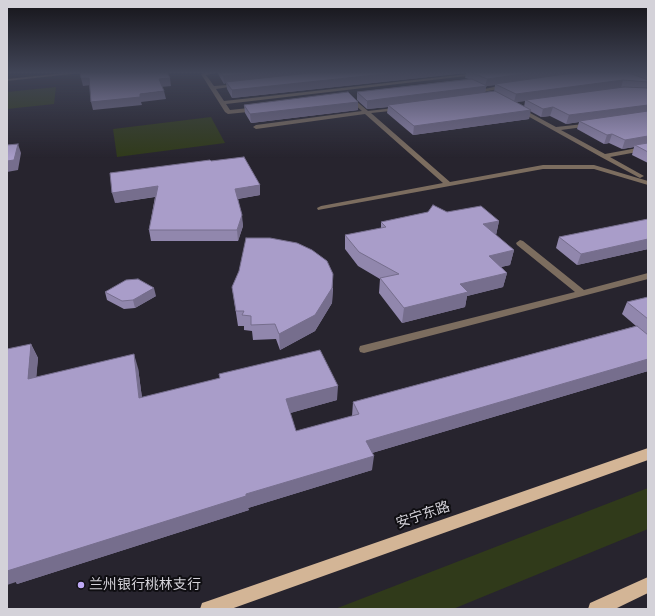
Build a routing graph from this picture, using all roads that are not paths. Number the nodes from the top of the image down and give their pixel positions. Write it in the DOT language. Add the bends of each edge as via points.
graph roads {
  1 [pos="242,101"];
  2 [pos="353,101"];
  3 [pos="222,103"];
  4 [pos="521,105"];
  5 [pos="266,108"];
  6 [pos="404,108"];
  7 [pos="366,112"];
  8 [pos="594,124"];
  9 [pos="256,127"];
  10 [pos="555,129"];
  11 [pos="648,148"];
  12 [pos="603,156"];
  13 [pos="648,182"];
  14 [pos="448,184"];
  15 [pos="321,208"];
  16 [pos="520,243"];
  17 [pos="648,276"];
  18 [pos="582,293"];
  19 [pos="364,349"];
  20 [pos="648,454"];
  21 [pos="648,585"];
  22 [pos="213,608"];
  23 [pos="596,609"];
  1 -- 3 [label="street"];
  2 -- 7 [label="street"];
  3 -- 5 [label="street" via="228,112"];
  4 -- 10 [label="street" via="513,106"];
  6 -- 7 [label="street"];
  7 -- 9 [label="street"];
  7 -- 14 [label="street"];
  8 -- 10 [label="street"];
  10 -- 12 [label="street"];
  11 -- 12 [label="street"];
  12 -- 13 [label="street"];
  13 -- 14 [label="street" via="594,167 543,167"];
  14 -- 15 [label="street"];
  16 -- 18 [label="street"];
  17 -- 18 [label="street"];
  18 -- 19 [label="street"];
  20 -- 22 [label="main road, 安宁东路"];
  21 -- 23 [label="main road"];
}
